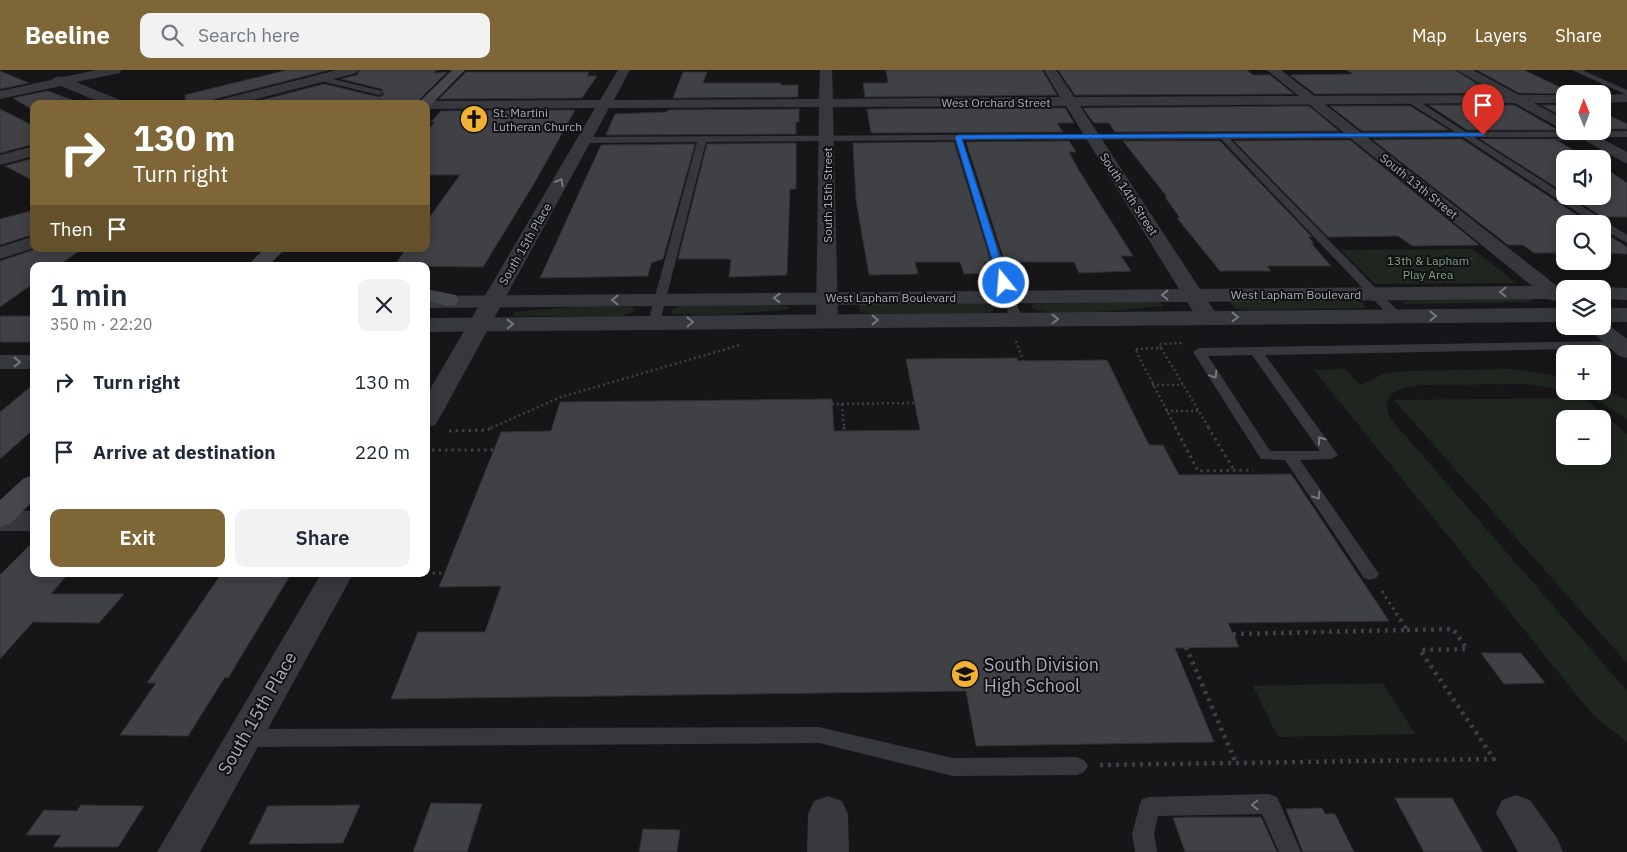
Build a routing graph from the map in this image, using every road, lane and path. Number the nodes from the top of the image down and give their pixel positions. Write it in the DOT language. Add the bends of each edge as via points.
graph roads {
  1 [pos="114,70"];
  2 [pos="352,70"];
  3 [pos="459,70"];
  4 [pos="624,70"];
  5 [pos="826,70"];
  6 [pos="1050,70"];
  7 [pos="1273,70"];
  8 [pos="1463,70"];
  9 [pos="1576,70"];
  10 [pos="39,72"];
  11 [pos="320,78"];
  12 [pos="62,81"];
  13 [pos="379,93"];
  14 [pos="1627,93"];
  15 [pos="0,95"];
  16 [pos="1611,98"];
  17 [pos="1627,98"];
  18 [pos="1516,99"];
  19 [pos="1556,99"];
  20 [pos="107,100"];
  21 [pos="235,100"];
  22 [pos="429,100"];
  23 [pos="1312,100"];
  24 [pos="1409,100"];
  25 [pos="1070,101"];
  26 [pos="827,103"];
  27 [pos="430,104"];
  28 [pos="603,105"];
  29 [pos="1556,121"];
  30 [pos="1556,133"];
  31 [pos="1611,134"];
  32 [pos="1627,134"];
  33 [pos="1465,135"];
  34 [pos="1092,136"];
  35 [pos="1223,136"];
  36 [pos="1356,136"];
  37 [pos="958,137"];
  38 [pos="827,139"];
  39 [pos="584,140"];
  40 [pos="702,140"];
  41 [pos="1591,140"];
  42 [pos="30,152"];
  43 [pos="0,160"];
  44 [pos="1627,160"];
  45 [pos="1588,215"];
  46 [pos="1611,230"];
  47 [pos="1627,240"];
  48 [pos="30,243"];
  49 [pos="272,252"];
  50 [pos="0,253"];
  51 [pos="1478,259"];
  52 [pos="261,262"];
  53 [pos="1380,272"];
  54 [pos="1556,291"];
  55 [pos="1374,293"];
  56 [pos="1611,293"];
  57 [pos="1627,294"];
  58 [pos="1193,295"];
  59 [pos="1556,295"];
  60 [pos="430,296"];
  61 [pos="1008,296"];
  62 [pos="826,298"];
  63 [pos="660,299"];
  64 [pos="448,300"];
  65 [pos="492,301"];
  66 [pos="430,302"];
  67 [pos="1611,314"];
  68 [pos="1556,315"];
  69 [pos="1627,315"];
  70 [pos="1396,316"];
  71 [pos="1208,318"];
  72 [pos="827,320"];
  73 [pos="654,322"];
  74 [pos="479,324"];
  75 [pos="430,325"];
  76 [pos="1014,326"];
  77 [pos="1607,335"];
  78 [pos="1131,342"];
  79 [pos="1188,343"];
  80 [pos="744,344"];
  81 [pos="1161,348"];
  82 [pos="1623,348"];
  83 [pos="1135,349"];
  84 [pos="1256,351"];
  85 [pos="1023,361"];
  86 [pos="0,362"];
  87 [pos="30,362"];
  88 [pos="1152,385"];
  89 [pos="1182,385"];
  90 [pos="915,403"];
  91 [pos="832,404"];
  92 [pos="842,404"];
  93 [pos="1166,411"];
  94 [pos="1198,411"];
  95 [pos="431,419"];
  96 [pos="844,431"];
  97 [pos="432,450"];
  98 [pos="494,450"];
  99 [pos="1294,463"];
  100 [pos="1234,471"];
  101 [pos="30,488"];
  102 [pos="0,517"];
  103 [pos="0,521"];
  104 [pos="30,521"];
  105 [pos="430,573"];
  106 [pos="444,573"];
  107 [pos="1370,574"];
  108 [pos="335,577"];
  109 [pos="1407,630"];
  110 [pos="1233,634"];
  111 [pos="1186,647"];
  112 [pos="243,738"];
  113 [pos="1236,764"];
  114 [pos="1077,766"];
  115 [pos="1516,813"];
  116 [pos="178,852"];
  117 [pos="1146,852"];
  118 [pos="1290,852"];
  119 [pos="1542,852"];
  1 -- 12 [label="street"];
  2 -- 11 [label="street"];
  3 -- 22 [label="main road"];
  4 -- 28 [label="street, South 15th Place"];
  5 -- 26 [label="street, South 15th Street"];
  6 -- 25 [label="street, South 14th Street"];
  7 -- 23 [label="street, South 13th Street"];
  8 -- 18 [label="street"];
  9 -- 14 [label="lane"];
  10 -- 12 [label="street"];
  11 -- 13 [label="lane"];
  11 -- 21 [label="street"];
  12 -- 15 [label="street"];
  12 -- 20 [label="street"];
  16 -- 17 [label="street"];
  18 -- 19 [label="street, West Orchard Street"];
  18 -- 24 [label="street, West Orchard Street"];
  18 -- 29 [label="street"];
  23 -- 24 [label="street, West Orchard Street"];
  23 -- 25 [label="street, West Orchard Street"];
  23 -- 36 [label="street, South 13th Street"];
  24 -- 33 [label="lane"];
  25 -- 26 [label="street, West Orchard Street"];
  25 -- 34 [label="street, South 14th Street"];
  26 -- 28 [label="street, West Orchard Street"];
  26 -- 38 [label="street, South 15th Street"];
  27 -- 28 [label="street, West Orchard Street"];
  28 -- 39 [label="street, South 15th Place"];
  30 -- 33 [label="lane"];
  31 -- 32 [label="lane"];
  33 -- 36 [label="lane"];
  33 -- 45 [label="lane"];
  34 -- 35 [label="lane"];
  34 -- 37 [label="lane"];
  34 -- 58 [label="street, South 14th Street"];
  35 -- 36 [label="lane"];
  35 -- 55 [label="lane"];
  36 -- 54 [label="street, South 13th Street"];
  37 -- 38 [label="lane"];
  37 -- 61 [label="lane"];
  38 -- 40 [label="lane"];
  38 -- 62 [label="street, South 15th Street"];
  39 -- 40 [label="lane"];
  65 -- 39 [label="street, South 15th Place, one-way"];
  40 -- 63 [label="lane"];
  41 -- 44 [label="street"];
  42 -- 43 [label="street"];
  46 -- 47 [label="lane"];
  48 -- 50 [label="street"];
  49 -- 52 [label="main road"];
  51 -- 53 [label="path" via="1410,261"];
  55 -- 58 [label="street, West Lapham Boulevard"];
  59 -- 55 [label="street, West Lapham Boulevard, one-way"];
  55 -- 70 [label="lane"];
  56 -- 57 [label="street"];
  58 -- 61 [label="street, West Lapham Boulevard, one-way"];
  58 -- 71 [label="street, South 14th Street"];
  60 -- 64 [label="main road"];
  61 -- 62 [label="street, West Lapham Boulevard"];
  61 -- 76 [label="lane"];
  62 -- 63 [label="street, West Lapham Boulevard, one-way"];
  62 -- 72 [label="street, South 15th Street"];
  63 -- 65 [label="street, West Lapham Boulevard, one-way"];
  63 -- 73 [label="lane"];
  64 -- 65 [label="street, West Lapham Boulevard"];
  64 -- 66 [label="street, West Lapham Boulevard"];
  65 -- 74 [label="street, South 15th Place"];
  67 -- 69 [label="street"];
  70 -- 68 [label="street, West Lapham Boulevard, one-way"];
  71 -- 70 [label="street, West Lapham Boulevard, one-way"];
  76 -- 71 [label="street, West Lapham Boulevard, one-way"];
  73 -- 72 [label="street, West Lapham Boulevard, one-way"];
  72 -- 76 [label="street, West Lapham Boulevard, one-way"];
  74 -- 73 [label="street, West Lapham Boulevard, one-way"];
  74 -- 75 [label="street, West Lapham Boulevard"];
  74 -- 95 [label="street, South 15th Place"];
  76 -- 85 [label="path"];
  77 -- 82 [label="street"];
  78 -- 83 [label="path"];
  79 -- 81 [label="path" via="1159,344"];
  80 -- 95 [label="path" via="561,398 487,430"];
  81 -- 83 [label="path"];
  81 -- 89 [label="path"];
  82 -- 84 [label="lane"];
  83 -- 88 [label="path"];
  99 -- 84 [label="lane, one-way" via="1331,455"];
  84 -- 99 [label="lane, one-way" via="1199,352 1266,456"];
  86 -- 87 [label="street, one-way"];
  88 -- 89 [label="path"];
  88 -- 93 [label="path"];
  89 -- 94 [label="path"];
  90 -- 92 [label="path"];
  91 -- 92 [label="path"];
  92 -- 96 [label="path"];
  93 -- 94 [label="path"];
  93 -- 100 [label="path" via="1198,471"];
  94 -- 100 [label="path"];
  97 -- 98 [label="path"];
  99 -- 100 [label="path"];
  99 -- 107 [label="lane, one-way"];
  101 -- 102 [label="main road"];
  103 -- 104 [label="street"];
  105 -- 106 [label="path"];
  107 -- 109 [label="path"];
  108 -- 112 [label="street, South 15th Place"];
  109 -- 110 [label="path"];
  109 -- 113 [label="path" via="1453,629 1468,649 1420,650 1494,759"];
  111 -- 113 [label="path"];
  112 -- 114 [label="lane" via="819,736 953,766"];
  112 -- 116 [label="street, South 15th Place"];
  113 -- 114 [label="path"];
  115 -- 119 [label="street"];
  118 -- 117 [label="lane, one-way" via="1269,804 1149,807 1143,834"];
}
